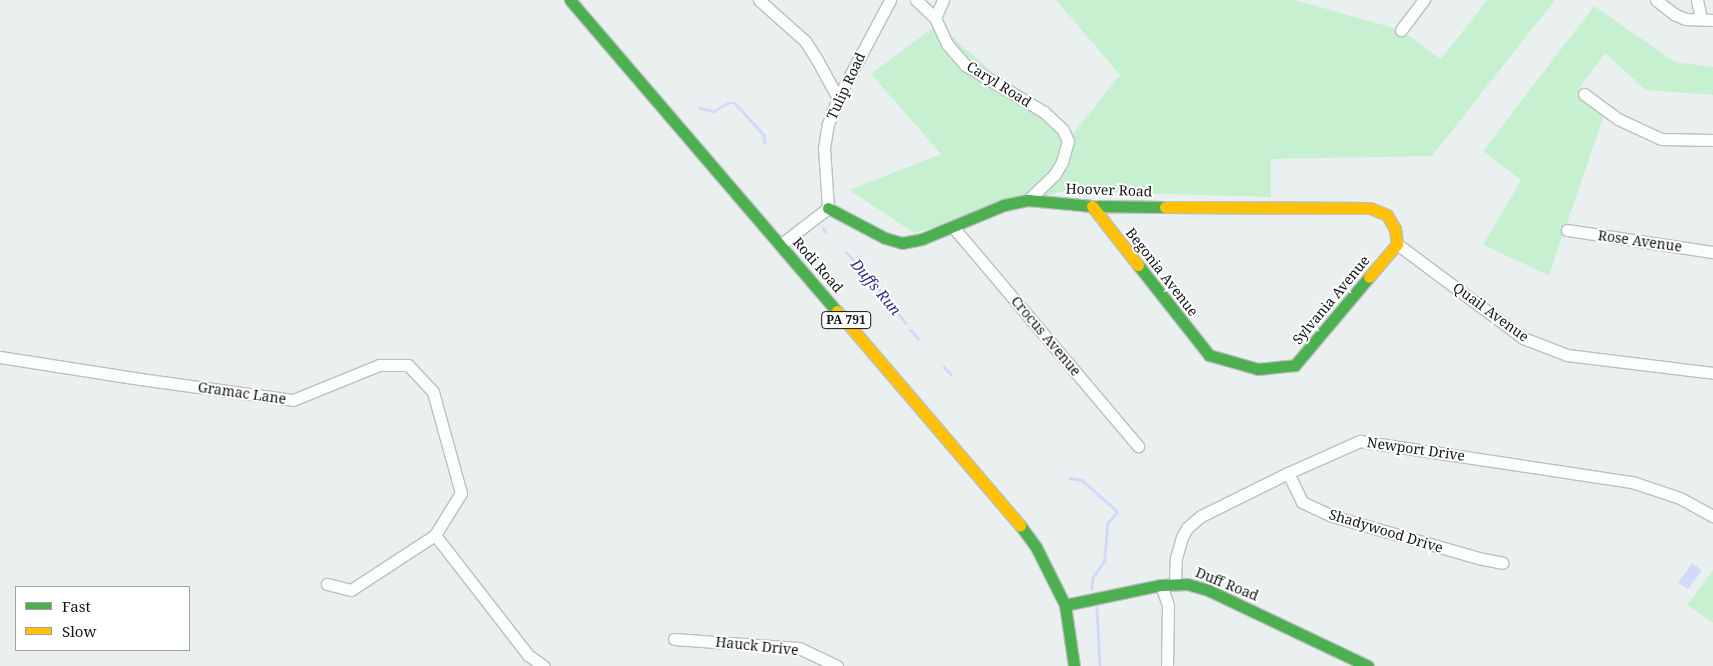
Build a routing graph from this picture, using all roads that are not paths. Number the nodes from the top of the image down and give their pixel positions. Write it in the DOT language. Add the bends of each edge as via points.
graph roads {
  1 [pos="570,0"];
  2 [pos="759,0"];
  3 [pos="890,0"];
  4 [pos="916,0"];
  5 [pos="943,0"];
  6 [pos="1424,0"];
  7 [pos="1656,0"];
  8 [pos="1696,0"];
  9 [pos="935,18"];
  10 [pos="1707,20"];
  11 [pos="1401,30"];
  12 [pos="1584,94"];
  13 [pos="838,98"];
  14 [pos="1713,140"];
  15 [pos="1028,200"];
  16 [pos="1092,206"];
  17 [pos="828,208"];
  18 [pos="953,227"];
  19 [pos="1567,230"];
  20 [pos="1397,244"];
  21 [pos="780,245"];
  22 [pos="1713,252"];
  23 [pos="1209,355"];
  24 [pos="0,357"];
  25 [pos="1713,373"];
  26 [pos="1138,446"];
  27 [pos="1288,473"];
  28 [pos="1713,516"];
  29 [pos="435,535"];
  30 [pos="1503,563"];
  31 [pos="1176,582"];
  32 [pos="327,584"];
  33 [pos="1161,585"];
  34 [pos="1065,606"];
  35 [pos="674,639"];
  36 [pos="544,666"];
  37 [pos="837,666"];
  38 [pos="1074,666"];
  39 [pos="1167,666"];
  40 [pos="1368,666"];
  1 -- 21 [label="street, Rodi Road / PA 791"];
  2 -- 13 [label="street" via="805,41"];
  3 -- 13 [label="street, Tulip Road"];
  4 -- 9 [label="street, Caryl Road"];
  5 -- 9 [label="street"];
  6 -- 11 [label="street"];
  7 -- 10 [label="street" via="1685,19"];
  8 -- 10 [label="street"];
  9 -- 15 [label="street, Caryl Road" via="948,44 965,65 1044,112 1056,122 1068,140 1055,174"];
  12 -- 14 [label="street" via="1618,119 1661,139"];
  13 -- 17 [label="street, Tulip Road" via="828,124 824,148"];
  15 -- 16 [label="street, Hoover Road"];
  15 -- 18 [label="street, Hoover Road"];
  16 -- 20 [label="street, Hoover Road" via="1370,208 1387,215 1395,228"];
  16 -- 23 [label="street, Begonia Avenue"];
  17 -- 18 [label="street, Hoover Road" via="885,238 902,243"];
  17 -- 21 [label="street"];
  18 -- 26 [label="street, Crocus Avenue"];
  19 -- 22 [label="street, Rose Avenue"];
  20 -- 23 [label="street, Sylvania Avenue" via="1295,365 1258,369"];
  20 -- 25 [label="street, Quail Avenue" via="1523,338 1567,355"];
  21 -- 34 [label="street, Rodi Road / PA 791" via="1010,511 1036,547"];
  24 -- 29 [label="street, Gramac Lane" via="293,400 379,365 408,365 433,392 460,493"];
  27 -- 28 [label="street, Newport Drive" via="1360,441 1632,482 1680,498"];
  27 -- 30 [label="street, Shadywood Drive" via="1302,502 1332,516"];
  27 -- 31 [label="street, Newport Drive" via="1207,512 1191,524 1184,532 1179,547"];
  29 -- 32 [label="street, Gramac Lane" via="351,590"];
  29 -- 36 [label="street" via="528,655"];
  31 -- 33 [label="street, Duff Road"];
  31 -- 40 [label="street, Duff Road" via="1208,590"];
  33 -- 34 [label="street, Duff Road"];
  33 -- 39 [label="street" via="1168,605"];
  34 -- 38 [label="street, Rodi Road / PA 791"];
  35 -- 37 [label="street, Hauck Drive" via="799,648"];
}
